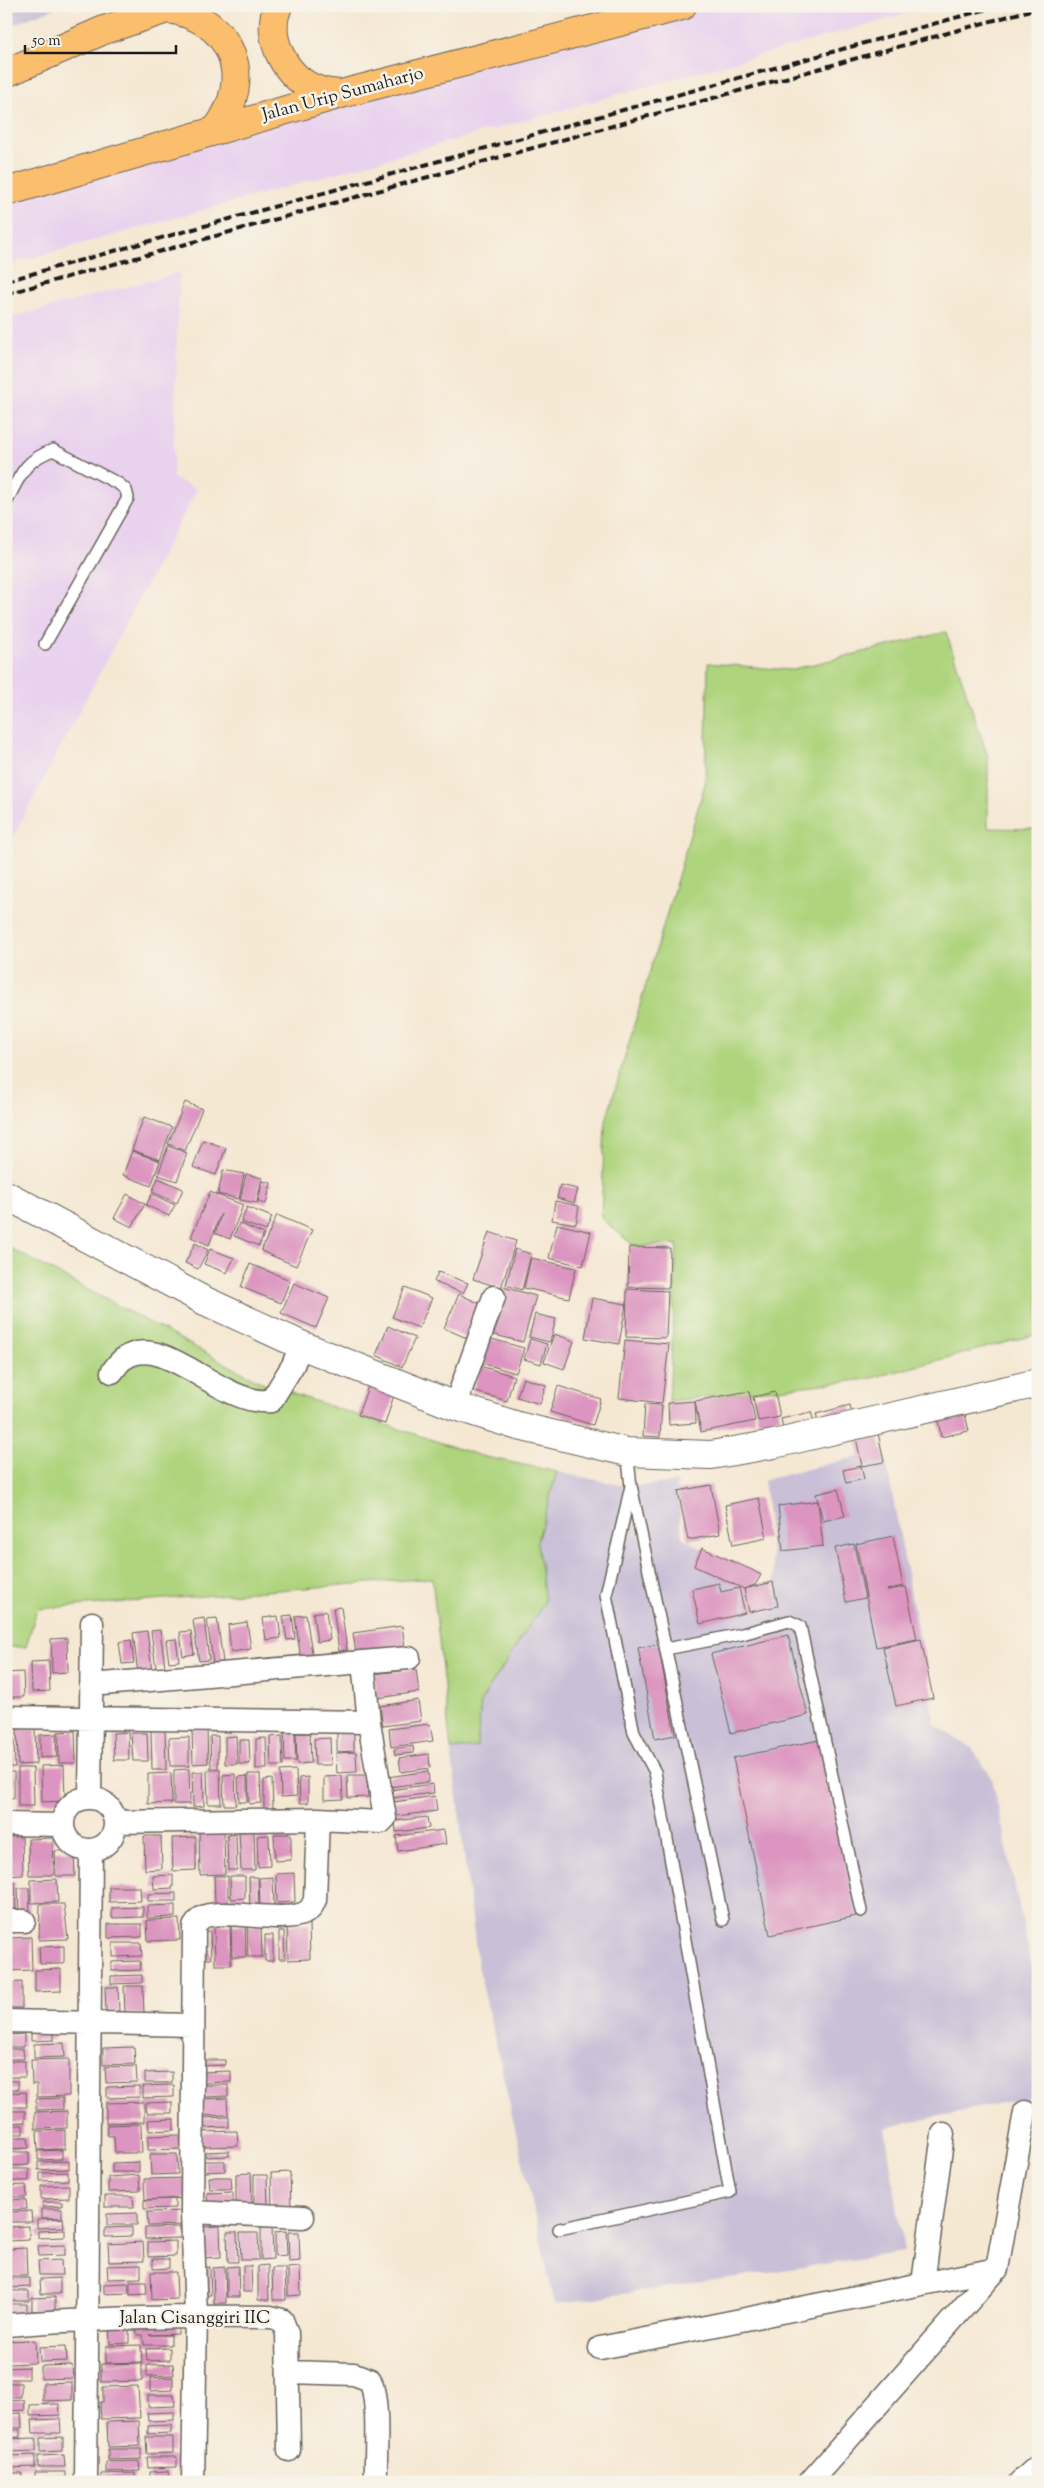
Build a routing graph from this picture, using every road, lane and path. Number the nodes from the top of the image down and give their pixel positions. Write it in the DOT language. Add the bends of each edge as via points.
graph roads {
  1 [pos="278,6"];
  2 [pos="682,6"];
  3 [pos="171,8"];
  4 [pos="6,73"];
  5 [pos="341,94"];
  6 [pos="216,130"];
  7 [pos="6,192"];
  8 [pos="6,503"];
  9 [pos="45,644"];
  10 [pos="6,1195"];
  11 [pos="494,1297"];
  12 [pos="301,1345"];
  13 [pos="112,1372"];
  14 [pos="1038,1383"];
  15 [pos="456,1406"];
  16 [pos="627,1452"];
  17 [pos="631,1486"];
  18 [pos="92,1623"];
  19 [pos="666,1649"];
  20 [pos="410,1658"];
  21 [pos="363,1662"];
  22 [pos="91,1684"];
  23 [pos="6,1717"];
  24 [pos="90,1719"];
  25 [pos="369,1722"];
  26 [pos="90,1798"];
  27 [pos="318,1819"];
  28 [pos="115,1822"];
  29 [pos="6,1824"];
  30 [pos="62,1825"];
  31 [pos="91,1850"];
  32 [pos="861,1911"];
  33 [pos="723,1920"];
  34 [pos="6,2021"];
  35 [pos="89,2023"];
  36 [pos="192,2025"];
  37 [pos="1025,2112"];
  38 [pos="943,2134"];
  39 [pos="192,2212"];
  40 [pos="303,2217"];
  41 [pos="559,2229"];
  42 [pos="997,2269"];
  43 [pos="923,2283"];
  44 [pos="196,2316"];
  45 [pos="88,2318"];
  46 [pos="6,2325"];
  47 [pos="600,2348"];
  48 [pos="288,2372"];
  49 [pos="289,2450"];
  50 [pos="1038,2466"];
  51 [pos="86,2482"];
  52 [pos="193,2482"];
  53 [pos="376,2482"];
  54 [pos="810,2482"];
  55 [pos="1020,2482"];
  1 -- 5 [label="highway" via="274,37 282,59 297,78 317,90"];
  2 -- 5 [label="highway, Jalan Urip Sumaharjo"];
  3 -- 4 [label="highway" via="104,30"];
  3 -- 6 [label="highway" via="198,17 223,39 231,53 235,69 234,94 226,116"];
  5 -- 6 [label="highway, Jalan Urip Sumaharjo"];
  6 -- 7 [label="highway, Jalan Urip Sumaharjo"];
  8 -- 9 [label="lane" via="27,464 53,450 126,490 128,498"];
  10 -- 12 [label="street" via="186,1292"];
  11 -- 15 [label="street"];
  12 -- 13 [label="street" via="271,1401 246,1400 172,1359 150,1351 123,1358"];
  12 -- 15 [label="street"];
  14 -- 16 [label="street" via="774,1444 711,1455"];
  15 -- 16 [label="street" via="518,1426"];
  16 -- 17 [label="lane"];
  17 -- 19 [label="lane"];
  17 -- 41 [label="lane" via="606,1595 634,1733 655,1772 730,2192"];
  18 -- 22 [label="street"];
  19 -- 32 [label="lane" via="789,1621 800,1626"];
  19 -- 33 [label="lane"];
  20 -- 21 [label="street"];
  21 -- 22 [label="street"];
  21 -- 25 [label="street"];
  22 -- 24 [label="street"];
  23 -- 24 [label="street"];
  24 -- 25 [label="street"];
  24 -- 26 [label="street"];
  25 -- 27 [label="street" via="385,1818 375,1823"];
  26 -- 28 [label="street" via="107,1805"];
  26 -- 30 [label="street" via="76,1801 66,1811"];
  27 -- 28 [label="street"];
  27 -- 36 [label="street" via="315,1900 310,1910 299,1915 213,1914 201,1918 194,1927"];
  28 -- 31 [label="street" via="112,1835 104,1846"];
  29 -- 30 [label="street"];
  30 -- 31 [label="street" via="67,1838 78,1848"];
  31 -- 35 [label="street"];
  34 -- 35 [label="street"];
  35 -- 36 [label="street"];
  35 -- 45 [label="street"];
  36 -- 39 [label="street"];
  37 -- 42 [label="street"];
  38 -- 43 [label="street"];
  39 -- 40 [label="street"];
  39 -- 44 [label="street"];
  42 -- 43 [label="street"];
  42 -- 54 [label="street"];
  43 -- 47 [label="street"];
  44 -- 45 [label="street, Jalan Cisanggiri IIC"];
  44 -- 48 [label="street, Jalan Cisanggiri IIC" via="282,2320 287,2333"];
  44 -- 52 [label="street"];
  45 -- 46 [label="street, Jalan Cisanggiri IIC"];
  45 -- 51 [label="street"];
  48 -- 49 [label="street, Jalan Cisanggiri IIC"];
  48 -- 53 [label="street" via="354,2374 370,2380 375,2402"];
  50 -- 55 [label="street"];
}
